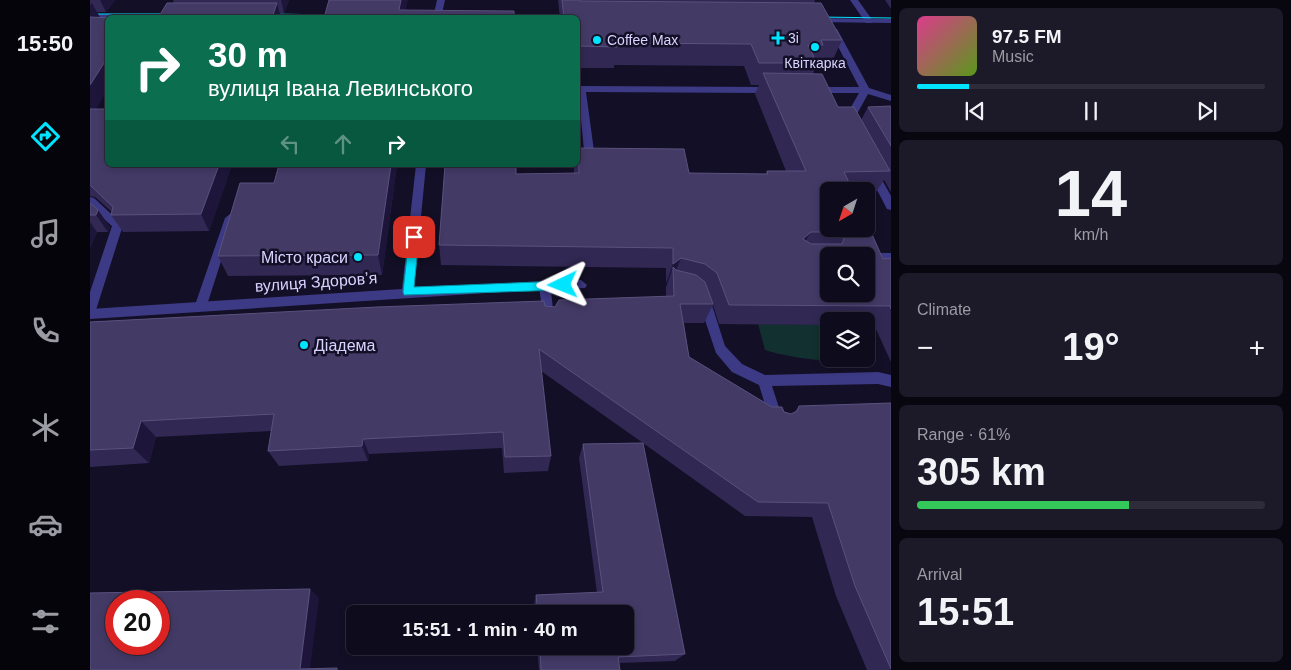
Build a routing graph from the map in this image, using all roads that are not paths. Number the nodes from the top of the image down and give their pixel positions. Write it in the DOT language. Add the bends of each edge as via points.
graph roads {
  1 [pos="441,0"];
  2 [pos="854,0"];
  3 [pos="438,15"];
  4 [pos="90,16"];
  5 [pos="105,16"];
  6 [pos="809,20"];
  7 [pos="828,20"];
  8 [pos="869,21"];
  9 [pos="891,21"];
  10 [pos="786,90"];
  11 [pos="806,90"];
  12 [pos="865,90"];
  13 [pos="891,98"];
  14 [pos="851,131"];
  15 [pos="589,151"];
  16 [pos="869,165"];
  17 [pos="421,167"];
  18 [pos="90,201"];
  19 [pos="236,202"];
  20 [pos="891,206"];
  21 [pos="875,257"];
  22 [pos="891,257"];
  23 [pos="581,285"];
  24 [pos="545,286"];
  25 [pos="692,289"];
  26 [pos="408,292"];
  27 [pos="200,308"];
  28 [pos="90,310"];
  29 [pos="90,314"];
  30 [pos="548,320"];
  31 [pos="764,380"];
  32 [pos="891,381"];
  33 [pos="778,423"];
  1 -- 3 [label="street"];
  2 -- 8 [label="street"];
  4 -- 5 [label="street"];
  6 -- 7 [label="street"];
  7 -- 8 [label="street"];
  7 -- 12 [label="street"];
  8 -- 9 [label="street"];
  10 -- 15 [label="street" via="581,89"];
  11 -- 12 [label="street"];
  12 -- 13 [label="street"];
  12 -- 14 [label="street" via="847,123"];
  16 -- 20 [label="street"];
  17 -- 26 [label="street"];
  18 -- 28 [label="street" via="118,225"];
  19 -- 27 [label="street"];
  21 -- 22 [label="street"];
  23 -- 24 [label="street, вулиця Здоровʼя"];
  24 -- 26 [label="street, вулиця Здоровʼя"];
  24 -- 30 [label="street"];
  25 -- 31 [label="street" via="703,297 720,349 737,368"];
  26 -- 27 [label="street, вулиця Здоровʼя"];
  27 -- 29 [label="street, вулиця Здоровʼя"];
  31 -- 32 [label="street" via="878,378"];
  31 -- 33 [label="street"];
}
